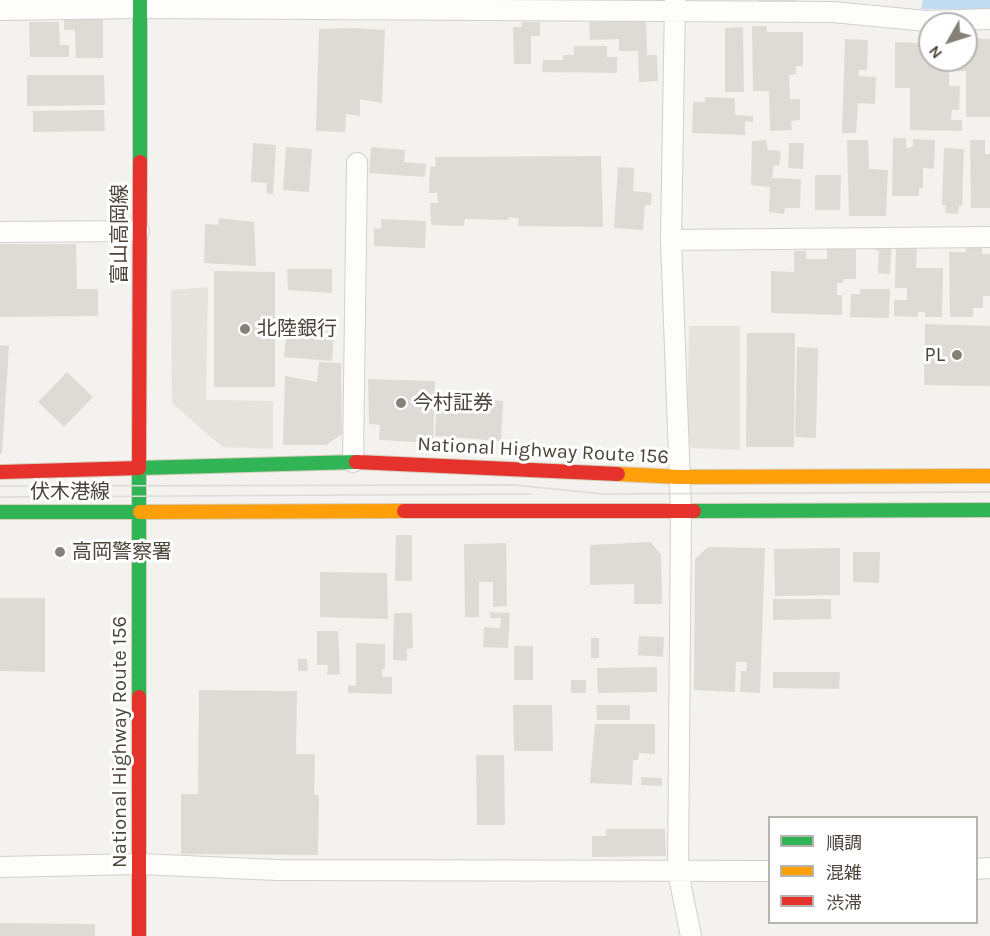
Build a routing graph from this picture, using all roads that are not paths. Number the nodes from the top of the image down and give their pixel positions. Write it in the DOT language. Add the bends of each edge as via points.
graph roads {
  1 [pos="140,4"];
  2 [pos="675,5"];
  3 [pos="829,6"];
  4 [pos="0,10"];
  5 [pos="990,19"];
  6 [pos="357,163"];
  7 [pos="139,231"];
  8 [pos="0,232"];
  9 [pos="990,237"];
  10 [pos="671,240"];
  11 [pos="353,462"];
  12 [pos="139,468"];
  13 [pos="0,472"];
  14 [pos="990,476"];
  15 [pos="680,477"];
  16 [pos="990,510"];
  17 [pos="681,511"];
  18 [pos="0,512"];
  19 [pos="140,512"];
  20 [pos="139,864"];
  21 [pos="0,867"];
  22 [pos="768,871"];
  23 [pos="678,872"];
  24 [pos="140,936"];
  25 [pos="691,936"];
  1 -- 2 [label="street"];
  1 -- 4 [label="street"];
  1 -- 7 [label="main road, 富山高岡線"];
  2 -- 3 [label="street"];
  2 -- 10 [label="street"];
  3 -- 5 [label="street" via="926,21"];
  6 -- 11 [label="street"];
  7 -- 8 [label="street"];
  7 -- 12 [label="main road, 富山高岡線"];
  9 -- 10 [label="street"];
  10 -- 15 [label="street"];
  11 -- 12 [label="main road, National Highway Route 156"];
  11 -- 15 [label="main road, National Highway Route 156"];
  12 -- 13 [label="main road, 伏木港線"];
  12 -- 19 [label="main road, National Highway Route 156"];
  14 -- 15 [label="main road, National Highway Route 156"];
  15 -- 17 [label="street"];
  16 -- 17 [label="main road"];
  17 -- 19 [label="main road"];
  17 -- 23 [label="street"];
  18 -- 19 [label="main road, 伏木港線"];
  19 -- 20 [label="main road, National Highway Route 156"];
  20 -- 21 [label="street"];
  20 -- 23 [label="street" via="278,870"];
  20 -- 24 [label="main road, National Highway Route 156"];
  22 -- 23 [label="street"];
  23 -- 25 [label="street"];
}
